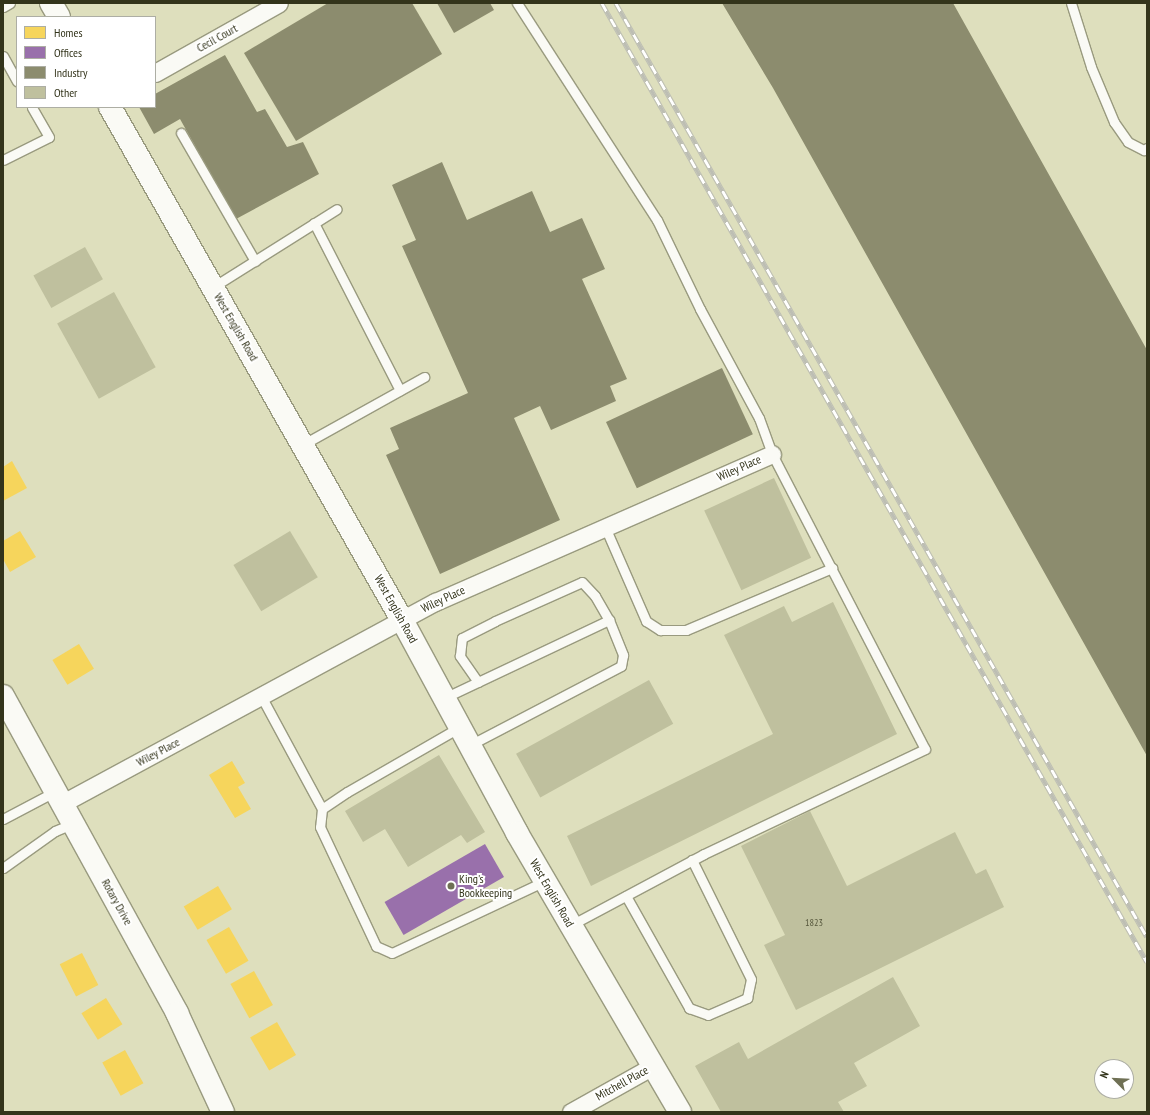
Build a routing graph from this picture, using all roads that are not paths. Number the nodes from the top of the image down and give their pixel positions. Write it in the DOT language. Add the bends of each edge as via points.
graph roads {
  1 [pos="10,3"];
  2 [pos="51,3"];
  3 [pos="279,3"];
  4 [pos="517,3"];
  5 [pos="1071,3"];
  6 [pos="3,7"];
  7 [pos="58,16"];
  8 [pos="3,56"];
  9 [pos="156,72"];
  10 [pos="16,79"];
  11 [pos="33,108"];
  12 [pos="111,108"];
  13 [pos="181,133"];
  14 [pos="1147,148"];
  15 [pos="3,160"];
  16 [pos="337,209"];
  17 [pos="314,223"];
  18 [pos="254,261"];
  19 [pos="213,287"];
  20 [pos="424,377"];
  21 [pos="400,390"];
  22 [pos="302,445"];
  23 [pos="772,454"];
  24 [pos="605,527"];
  25 [pos="832,568"];
  26 [pos="402,620"];
  27 [pos="609,620"];
  28 [pos="478,682"];
  29 [pos="3,696"];
  30 [pos="261,696"];
  31 [pos="444,698"];
  32 [pos="465,736"];
  33 [pos="59,797"];
  34 [pos="322,809"];
  35 [pos="3,819"];
  36 [pos="74,823"];
  37 [pos="692,860"];
  38 [pos="3,868"];
  39 [pos="545,880"];
  40 [pos="626,896"];
  41 [pos="571,925"];
  42 [pos="653,1066"];
  43 [pos="223,1112"];
  44 [pos="570,1112"];
  45 [pos="680,1112"];
  1 -- 6 [label="lane"];
  2 -- 7 [label="main road"];
  3 -- 9 [label="street, Cecil Court"];
  4 -- 23 [label="lane" via="656,220 700,309 759,418"];
  5 -- 14 [label="lane" via="1091,67 1119,129 1128,142 1144,150"];
  8 -- 10 [label="lane"];
  11 -- 15 [label="lane" via="49,137"];
  12 -- 19 [label="main road, West English Road"];
  13 -- 18 [label="lane"];
  16 -- 17 [label="lane"];
  17 -- 18 [label="lane"];
  17 -- 21 [label="lane"];
  18 -- 19 [label="lane"];
  19 -- 22 [label="main road, West English Road"];
  20 -- 21 [label="lane"];
  21 -- 22 [label="lane"];
  22 -- 26 [label="main road, West English Road"];
  23 -- 24 [label="street, Wiley Place"];
  23 -- 25 [label="lane"];
  24 -- 25 [label="lane" via="646,622 660,630 686,630"];
  24 -- 26 [label="street, Wiley Place" via="435,602"];
  25 -- 37 [label="lane" via="925,749"];
  26 -- 30 [label="street, Wiley Place"];
  26 -- 31 [label="main road, West English Road"];
  27 -- 28 [label="lane"];
  27 -- 28 [label="lane" via="595,596 582,582 495,621 462,638 460,656"];
  27 -- 32 [label="lane" via="623,655 622,666"];
  28 -- 31 [label="lane"];
  29 -- 33 [label="main road, Rotary Drive"];
  30 -- 33 [label="street, Wiley Place"];
  30 -- 34 [label="lane"];
  31 -- 32 [label="main road, West English Road"];
  32 -- 34 [label="lane" via="347,792"];
  32 -- 39 [label="main road, West English Road"];
  33 -- 35 [label="lane"];
  33 -- 36 [label="main road, Rotary Drive"];
  34 -- 39 [label="lane" via="320,827 376,946 392,953"];
  36 -- 38 [label="lane" via="55,831"];
  36 -- 43 [label="main road, Rotary Drive" via="177,1012"];
  37 -- 40 [label="lane"];
  37 -- 40 [label="lane" via="751,979 747,998 708,1015 689,1008"];
  39 -- 41 [label="main road, West English Road"];
  40 -- 41 [label="lane"];
  41 -- 42 [label="main road, West English Road"];
  42 -- 44 [label="street, Mitchell Place"];
  42 -- 45 [label="main road, West English Road"];
}
